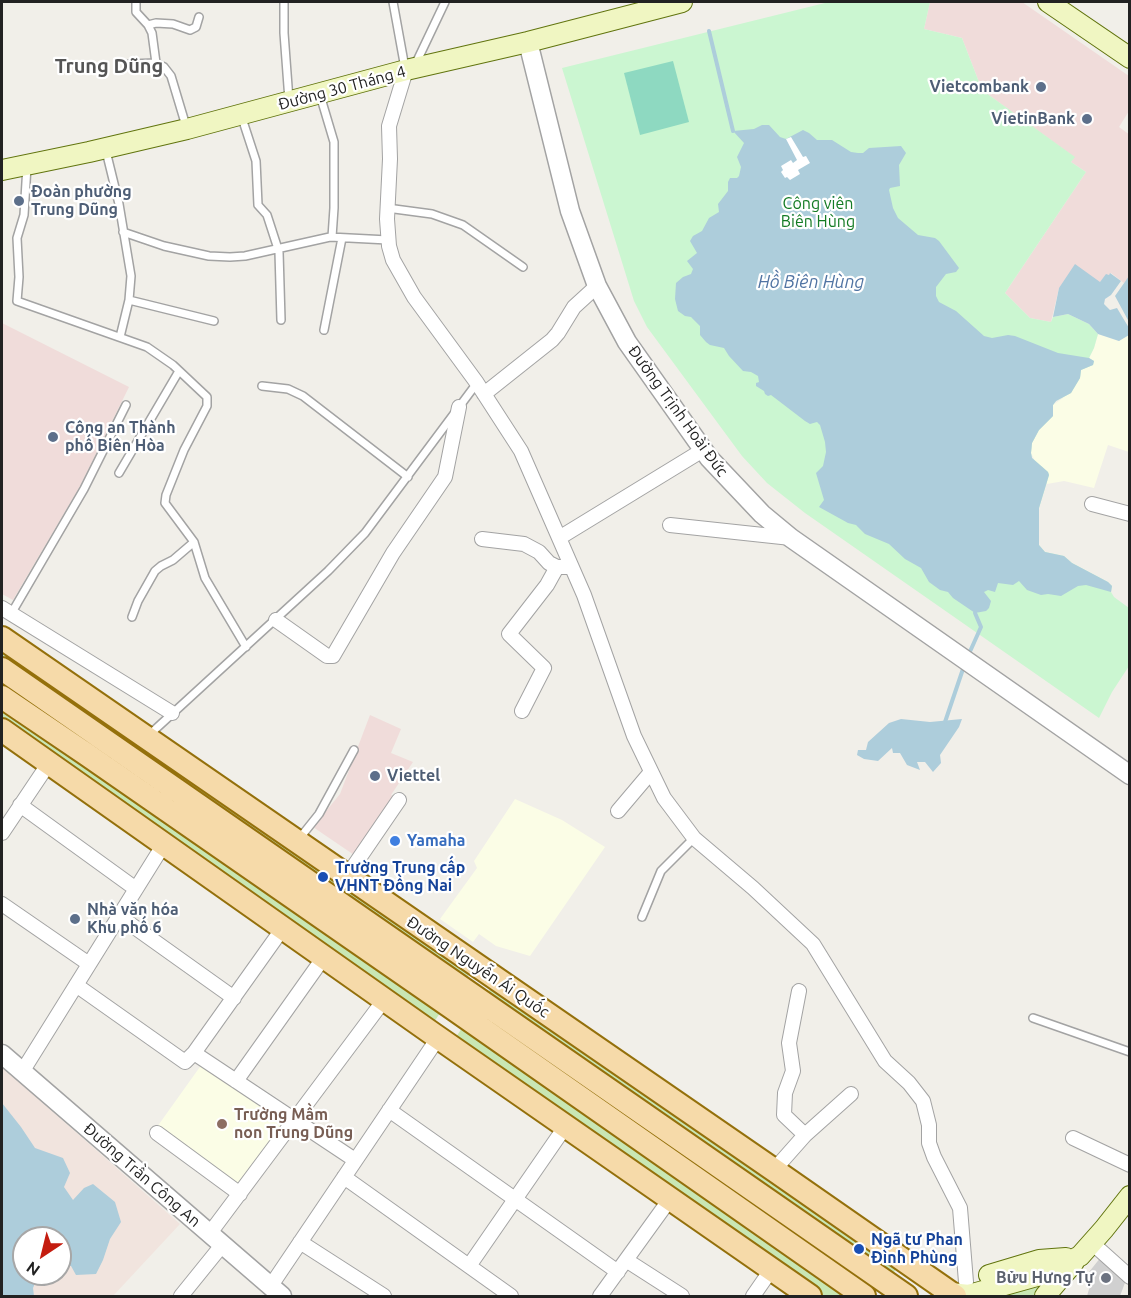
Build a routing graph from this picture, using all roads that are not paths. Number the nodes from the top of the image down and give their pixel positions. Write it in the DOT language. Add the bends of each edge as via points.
graph roads {
  1 [pos="136,2"];
  2 [pos="284,2"];
  3 [pos="393,2"];
  4 [pos="445,2"];
  5 [pos="682,2"];
  6 [pos="1048,2"];
  7 [pos="633,8"];
  8 [pos="199,17"];
  9 [pos="148,25"];
  10 [pos="528,42"];
  11 [pos="1122,50"];
  12 [pos="156,63"];
  13 [pos="129,64"];
  14 [pos="410,70"];
  15 [pos="320,95"];
  16 [pos="289,103"];
  17 [pos="241,116"];
  18 [pos="187,129"];
  19 [pos="105,149"];
  20 [pos="27,165"];
  21 [pos="2,170"];
  22 [pos="387,208"];
  23 [pos="123,232"];
  24 [pos="332,237"];
  25 [pos="342,238"];
  26 [pos="388,240"];
  27 [pos="277,249"];
  28 [pos="524,267"];
  29 [pos="597,286"];
  30 [pos="129,300"];
  31 [pos="281,320"];
  32 [pos="214,321"];
  33 [pos="324,330"];
  34 [pos="120,337"];
  35 [pos="179,371"];
  36 [pos="262,386"];
  37 [pos="480,389"];
  38 [pos="126,405"];
  39 [pos="459,407"];
  40 [pos="703,450"];
  41 [pos="118,473"];
  42 [pos="408,477"];
  43 [pos="1092,504"];
  44 [pos="1130,514"];
  45 [pos="670,525"];
  46 [pos="559,538"];
  47 [pos="791,538"];
  48 [pos="482,539"];
  49 [pos="194,542"];
  50 [pos="564,567"];
  51 [pos="6,611"];
  52 [pos="132,617"];
  53 [pos="276,620"];
  54 [pos="2,638"];
  55 [pos="246,647"];
  56 [pos="2,669"];
  57 [pos="2,697"];
  58 [pos="522,711"];
  59 [pos="172,713"];
  60 [pos="2,730"];
  61 [pos="147,737"];
  62 [pos="354,750"];
  63 [pos="49,763"];
  64 [pos="651,772"];
  65 [pos="1130,775"];
  66 [pos="399,800"];
  67 [pos="20,806"];
  68 [pos="618,812"];
  69 [pos="6,818"];
  70 [pos="2,833"];
  71 [pos="694,838"];
  72 [pos="297,841"];
  73 [pos="164,843"];
  74 [pos="347,876"];
  75 [pos="136,889"];
  76 [pos="2,904"];
  77 [pos="119,916"];
  78 [pos="642,917"];
  79 [pos="283,928"];
  80 [pos="324,957"];
  81 [pos="89,964"];
  82 [pos="485,972"];
  83 [pos="76,985"];
  84 [pos="799,991"];
  85 [pos="234,998"];
  86 [pos="384,1000"];
  87 [pos="464,1002"];
  88 [pos="1033,1018"];
  89 [pos="438,1038"];
  90 [pos="1130,1052"];
  91 [pos="194,1053"];
  92 [pos="2,1054"];
  93 [pos="22,1072"];
  94 [pos="236,1081"];
  95 [pos="851,1094"];
  96 [pos="389,1110"];
  97 [pos="295,1120"];
  98 [pos="565,1126"];
  99 [pos="157,1133"];
  100 [pos="806,1135"];
  101 [pos="1073,1138"];
  102 [pos="355,1160"];
  103 [pos="1130,1165"];
  104 [pos="774,1170"];
  105 [pos="344,1177"];
  106 [pos="240,1194"];
  107 [pos="1130,1196"];
  108 [pos="515,1199"];
  109 [pos="670,1199"];
  110 [pos="216,1239"];
  111 [pos="300,1242"];
  112 [pos="1086,1250"];
  113 [pos="469,1266"];
  114 [pos="622,1266"];
  115 [pos="771,1270"];
  116 [pos="1130,1277"];
  117 [pos="276,1292"];
  118 [pos="954,1292"];
  119 [pos="181,1296"];
  120 [pos="384,1296"];
  121 [pos="511,1296"];
  122 [pos="600,1296"];
  123 [pos="682,1296"];
  124 [pos="753,1296"];
  125 [pos="810,1296"];
  126 [pos="864,1296"];
  127 [pos="906,1296"];
  128 [pos="1045,1296"];
  1 -- 9 [label="lane" via="136,12"];
  2 -- 16 [label="lane"];
  3 -- 14 [label="lane"];
  4 -- 14 [label="lane"];
  5 -- 7 [label="main road, Đường 30 Tháng 4"];
  6 -- 11 [label="main road"];
  7 -- 10 [label="main road, Đường 30 Tháng 4"];
  8 -- 9 [label="lane" via="196,27 190,30 173,24"];
  9 -- 12 [label="lane" via="153,33"];
  10 -- 14 [label="main road, Đường 30 Tháng 4"];
  10 -- 29 [label="street, Đường Trịnh Hoài Đức" via="570,211"];
  12 -- 13 [label="lane"];
  12 -- 18 [label="lane" via="171,76"];
  14 -- 15 [label="main road, Đường 30 Tháng 4"];
  14 -- 22 [label="street" via="389,126"];
  15 -- 16 [label="main road, Đường 30 Tháng 4"];
  15 -- 24 [label="lane" via="334,142"];
  16 -- 17 [label="main road, Đường 30 Tháng 4"];
  17 -- 18 [label="main road, Đường 30 Tháng 4"];
  17 -- 27 [label="lane" via="256,161 258,206 267,215"];
  18 -- 19 [label="main road, Đường 30 Tháng 4"];
  19 -- 20 [label="main road, Đường 30 Tháng 4"];
  19 -- 23 [label="lane"];
  20 -- 21 [label="main road, Đường 30 Tháng 4"];
  20 -- 34 [label="lane" via="24,216 17,238 17,301"];
  22 -- 26 [label="street"];
  22 -- 28 [label="lane" via="451,220"];
  23 -- 27 [label="lane" via="158,245 209,256 240,257"];
  23 -- 30 [label="lane" via="131,272"];
  24 -- 25 [label="lane"];
  24 -- 27 [label="lane"];
  25 -- 26 [label="lane"];
  25 -- 33 [label="lane"];
  26 -- 37 [label="street" via="393,260 414,297"];
  27 -- 31 [label="lane"];
  29 -- 37 [label="street" via="574,307 552,340"];
  29 -- 40 [label="street, Đường Trịnh Hoài Đức" via="627,342"];
  30 -- 32 [label="lane"];
  30 -- 34 [label="lane"];
  34 -- 35 [label="lane" via="153,351"];
  35 -- 41 [label="lane"];
  35 -- 49 [label="lane" via="208,400 165,499"];
  36 -- 42 [label="lane" via="288,389 303,396"];
  37 -- 39 [label="lane"];
  37 -- 46 [label="street" via="521,451"];
  38 -- 51 [label="lane" via="84,489"];
  39 -- 42 [label="lane"];
  39 -- 53 [label="street" via="445,477 393,553 333,656 327,656"];
  40 -- 46 [label="street"];
  40 -- 47 [label="street, Đường Trịnh Hoài Đức" via="735,488"];
  42 -- 53 [label="lane" via="365,533"];
  43 -- 44 [label="street"];
  45 -- 47 [label="street"];
  46 -- 50 [label="street"];
  47 -- 65 [label="street, Đường Trịnh Hoài Đức"];
  48 -- 50 [label="street" via="524,544 549,563"];
  49 -- 52 [label="lane" via="155,571"];
  49 -- 55 [label="lane" via="205,578"];
  50 -- 58 [label="street" via="509,634 544,668"];
  50 -- 64 [label="street" via="584,596 634,736"];
  51 -- 59 [label="street"];
  53 -- 55 [label="lane"];
  54 -- 61 [label="main road, Đường Nguyễn Ái Quốc"];
  55 -- 59 [label="lane"];
  56 -- 87 [label="main road, Đường Nguyễn Ái Quốc"];
  57 -- 87 [label="main road, Đường Nguyễn Ái Quốc"];
  59 -- 61 [label="lane"];
  60 -- 63 [label="main road"];
  61 -- 72 [label="main road, Đường Nguyễn Ái Quốc"];
  62 -- 72 [label="lane" via="320,814"];
  63 -- 67 [label="street"];
  63 -- 73 [label="main road"];
  64 -- 68 [label="street"];
  64 -- 71 [label="street" via="664,798"];
  66 -- 74 [label="street"];
  67 -- 69 [label="street"];
  67 -- 75 [label="street"];
  69 -- 70 [label="street"];
  71 -- 78 [label="lane" via="662,871"];
  71 -- 118 [label="street" via="813,944 885,1061 923,1101 929,1143 960,1208"];
  72 -- 74 [label="main road, Đường Nguyễn Ái Quốc"];
  73 -- 75 [label="street"];
  73 -- 79 [label="main road"];
  74 -- 82 [label="main road, Đường Nguyễn Ái Quốc"];
  75 -- 77 [label="street"];
  76 -- 81 [label="street"];
  77 -- 81 [label="street"];
  77 -- 85 [label="street"];
  79 -- 80 [label="main road"];
  79 -- 85 [label="street"];
  80 -- 86 [label="main road"];
  80 -- 94 [label="street"];
  81 -- 83 [label="street"];
  82 -- 87 [label="main road"];
  82 -- 104 [label="main road, Đường Nguyễn Ái Quốc"];
  83 -- 91 [label="street" via="180,1060 185,1062"];
  83 -- 93 [label="street"];
  84 -- 100 [label="street" via="789,1043 793,1071 785,1093 784,1115"];
  85 -- 91 [label="street"];
  86 -- 89 [label="main road"];
  86 -- 97 [label="street"];
  87 -- 89 [label="main road"];
  87 -- 126 [label="main road, Đường Nguyễn Ái Quốc"];
  87 -- 127 [label="main road, Đường Nguyễn Ái Quốc"];
  88 -- 90 [label="lane"];
  89 -- 96 [label="street"];
  89 -- 98 [label="main road"];
  91 -- 94 [label="street"];
  92 -- 93 [label="street, Đường Trần Công An"];
  93 -- 110 [label="street, Đường Trần Công An"];
  94 -- 97 [label="street"];
  95 -- 100 [label="street"];
  96 -- 102 [label="street"];
  96 -- 108 [label="street"];
  97 -- 102 [label="street"];
  97 -- 106 [label="street"];
  98 -- 108 [label="street"];
  98 -- 109 [label="main road"];
  99 -- 106 [label="street"];
  100 -- 104 [label="street"];
  101 -- 103 [label="street"];
  102 -- 105 [label="street"];
  104 -- 118 [label="main road, Đường Nguyễn Ái Quốc"];
  105 -- 111 [label="street"];
  105 -- 113 [label="street"];
  106 -- 110 [label="street"];
  107 -- 112 [label="main road"];
  108 -- 113 [label="street"];
  108 -- 114 [label="street"];
  109 -- 114 [label="street"];
  109 -- 115 [label="main road"];
  110 -- 117 [label="street, Đường Trần Công An"];
  110 -- 119 [label="street"];
  111 -- 117 [label="street"];
  111 -- 120 [label="street"];
  112 -- 116 [label="street"];
  112 -- 118 [label="main road" via="1044,1274 969,1295"];
  112 -- 128 [label="main road"];
  113 -- 121 [label="street"];
  114 -- 122 [label="street"];
  114 -- 123 [label="street"];
  115 -- 124 [label="street"];
  115 -- 125 [label="main road"];
}
